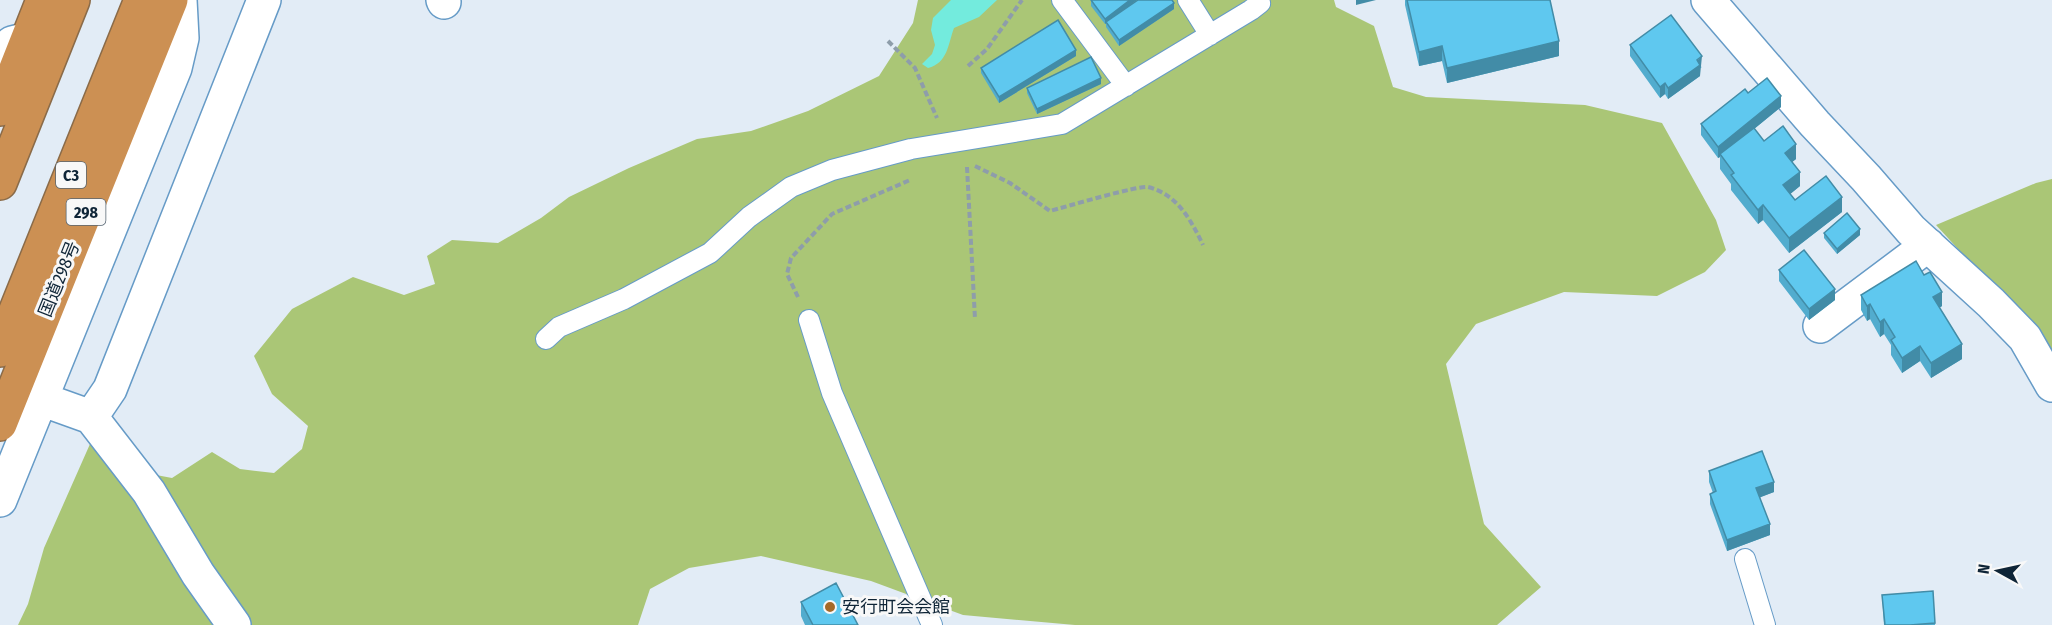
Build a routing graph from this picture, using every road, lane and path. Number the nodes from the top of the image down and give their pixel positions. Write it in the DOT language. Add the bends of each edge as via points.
graph roads {
  1 [pos="43,0"];
  2 [pos="73,0"];
  3 [pos="141,0"];
  4 [pos="171,0"];
  5 [pos="180,0"];
  6 [pos="264,0"];
  7 [pos="1022,0"];
  8 [pos="1062,0"];
  9 [pos="1188,0"];
  10 [pos="1260,0"];
  11 [pos="1709,0"];
  12 [pos="1210,35"];
  13 [pos="888,40"];
  14 [pos="14,46"];
  15 [pos="968,66"];
  16 [pos="1126,86"];
  17 [pos="0,109"];
  18 [pos="949,143"];
  19 [pos="917,176"];
  20 [pos="0,183"];
  21 [pos="1203,245"];
  22 [pos="1928,245"];
  23 [pos="975,319"];
  24 [pos="809,320"];
  25 [pos="1820,326"];
  26 [pos="546,339"];
  27 [pos="0,350"];
  28 [pos="2052,385"];
  29 [pos="52,403"];
  30 [pos="92,417"];
  31 [pos="0,424"];
  32 [pos="0,500"];
  33 [pos="1745,559"];
  34 [pos="234,625"];
  35 [pos="932,625"];
  36 [pos="1765,625"];
  1 -- 14 [label="highway"];
  2 -- 20 [label="highway"];
  3 -- 27 [label="highway, C3"];
  4 -- 31 [label="highway, 国道298号 / 298"];
  5 -- 32 [label="street" via="182,38 175,68"];
  6 -- 30 [label="street" via="110,389"];
  7 -- 15 [label="path" via="987,48"];
  8 -- 16 [label="lane"];
  9 -- 12 [label="lane"];
  10 -- 12 [label="lane" via="1251,10"];
  11 -- 22 [label="street" via="1815,124"];
  12 -- 16 [label="lane"];
  13 -- 18 [label="path" via="915,68"];
  14 -- 17 [label="highway"];
  16 -- 18 [label="lane" via="1062,124"];
  18 -- 26 [label="lane" via="843,167 791,187 749,217 710,253 624,299 560,327"];
  19 -- 24 [label="path" via="832,214 791,258 787,274"];
  21 -- 23 [label="path" via="1192,222 1171,197 1146,186 1050,211 1010,183 966,161"];
  22 -- 25 [label="street"];
  22 -- 28 [label="street" via="2025,338"];
  24 -- 35 [label="lane" via="832,393"];
  29 -- 30 [label="street"];
  30 -- 34 [label="street" via="149,492"];
  33 -- 36 [label="lane"];
}
